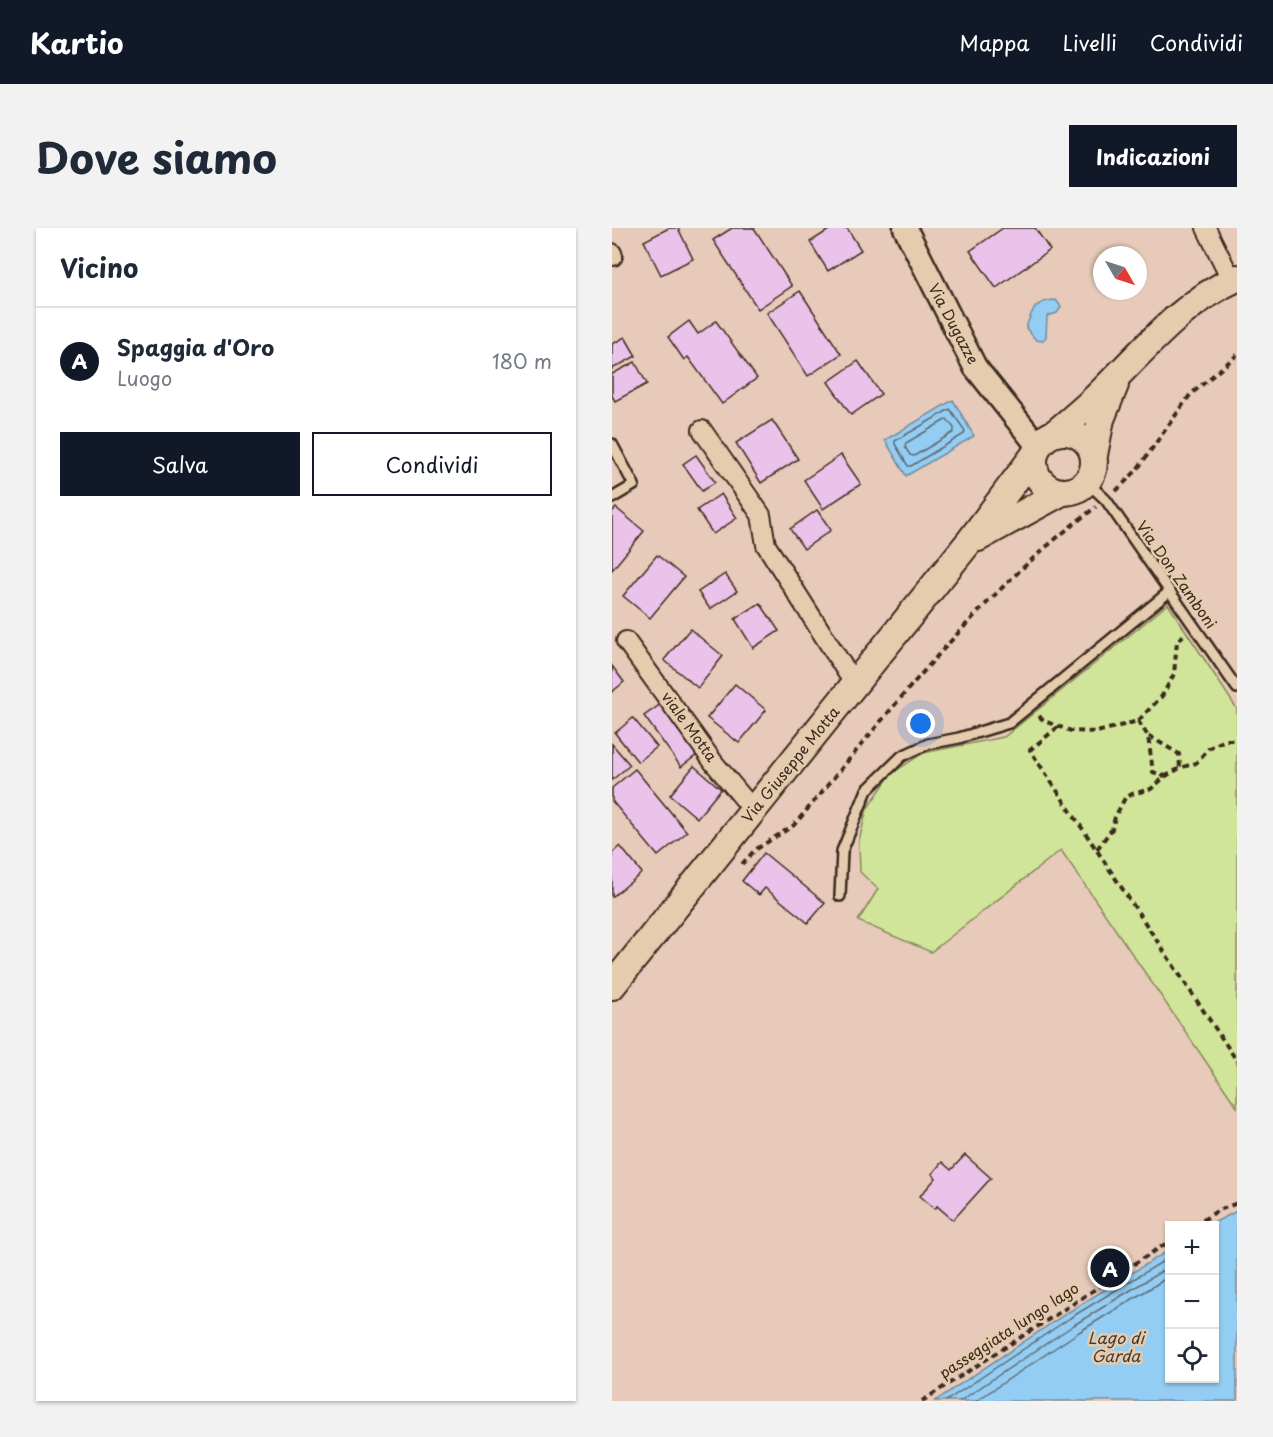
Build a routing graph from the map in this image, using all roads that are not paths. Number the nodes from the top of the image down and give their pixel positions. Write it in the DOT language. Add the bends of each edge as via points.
graph roads {
  1 [pos="904,228"];
  2 [pos="1206,228"];
  3 [pos="1234,279"];
  4 [pos="1123,369"];
  5 [pos="702,430"];
  6 [pos="1044,442"];
  7 [pos="612,444"];
  8 [pos="1094,455"];
  9 [pos="1087,482"];
  10 [pos="1062,492"];
  11 [pos="612,498"];
  12 [pos="969,542"];
  13 [pos="1169,592"];
  14 [pos="626,641"];
  15 [pos="855,685"];
  16 [pos="1237,688"];
  17 [pos="754,811"];
  18 [pos="840,897"];
  19 [pos="612,986"];
  1 -- 6 [label="street, Via Dugazze" via="975,367 1012,414"];
  2 -- 3 [label="street"];
  3 -- 4 [label="main road, Via Giuseppe Motta" via="1186,310"];
  4 -- 6 [label="main road, Via Giuseppe Motta" via="1094,400"];
  4 -- 8 [label="main road, Via Giuseppe Motta" via="1101,419"];
  5 -- 15 [label="street" via="761,514 766,545"];
  6 -- 8 [label="main road" via="1066,432 1080,436"];
  6 -- 10 [label="main road" via="1034,464 1039,480"];
  6 -- 12 [label="main road, Via Giuseppe Motta"];
  7 -- 11 [label="lane" via="634,485"];
  8 -- 9 [label="main road, Via Giuseppe Motta" via="1094,468"];
  9 -- 10 [label="main road, Via Giuseppe Motta" via="1072,492"];
  9 -- 13 [label="lane, Via Don Zamboni" via="1106,500"];
  10 -- 12 [label="main road, Via Giuseppe Motta"];
  12 -- 15 [label="main road, Via Giuseppe Motta"];
  13 -- 16 [label="lane, Via Don Zamboni"];
  13 -- 18 [label="lane" via="1009,723 928,744 902,756 867,790 842,852"];
  14 -- 17 [label="street, viale Motta" via="714,763"];
  15 -- 17 [label="main road, Via Giuseppe Motta"];
  17 -- 19 [label="main road, Via Giuseppe Motta"];
}
